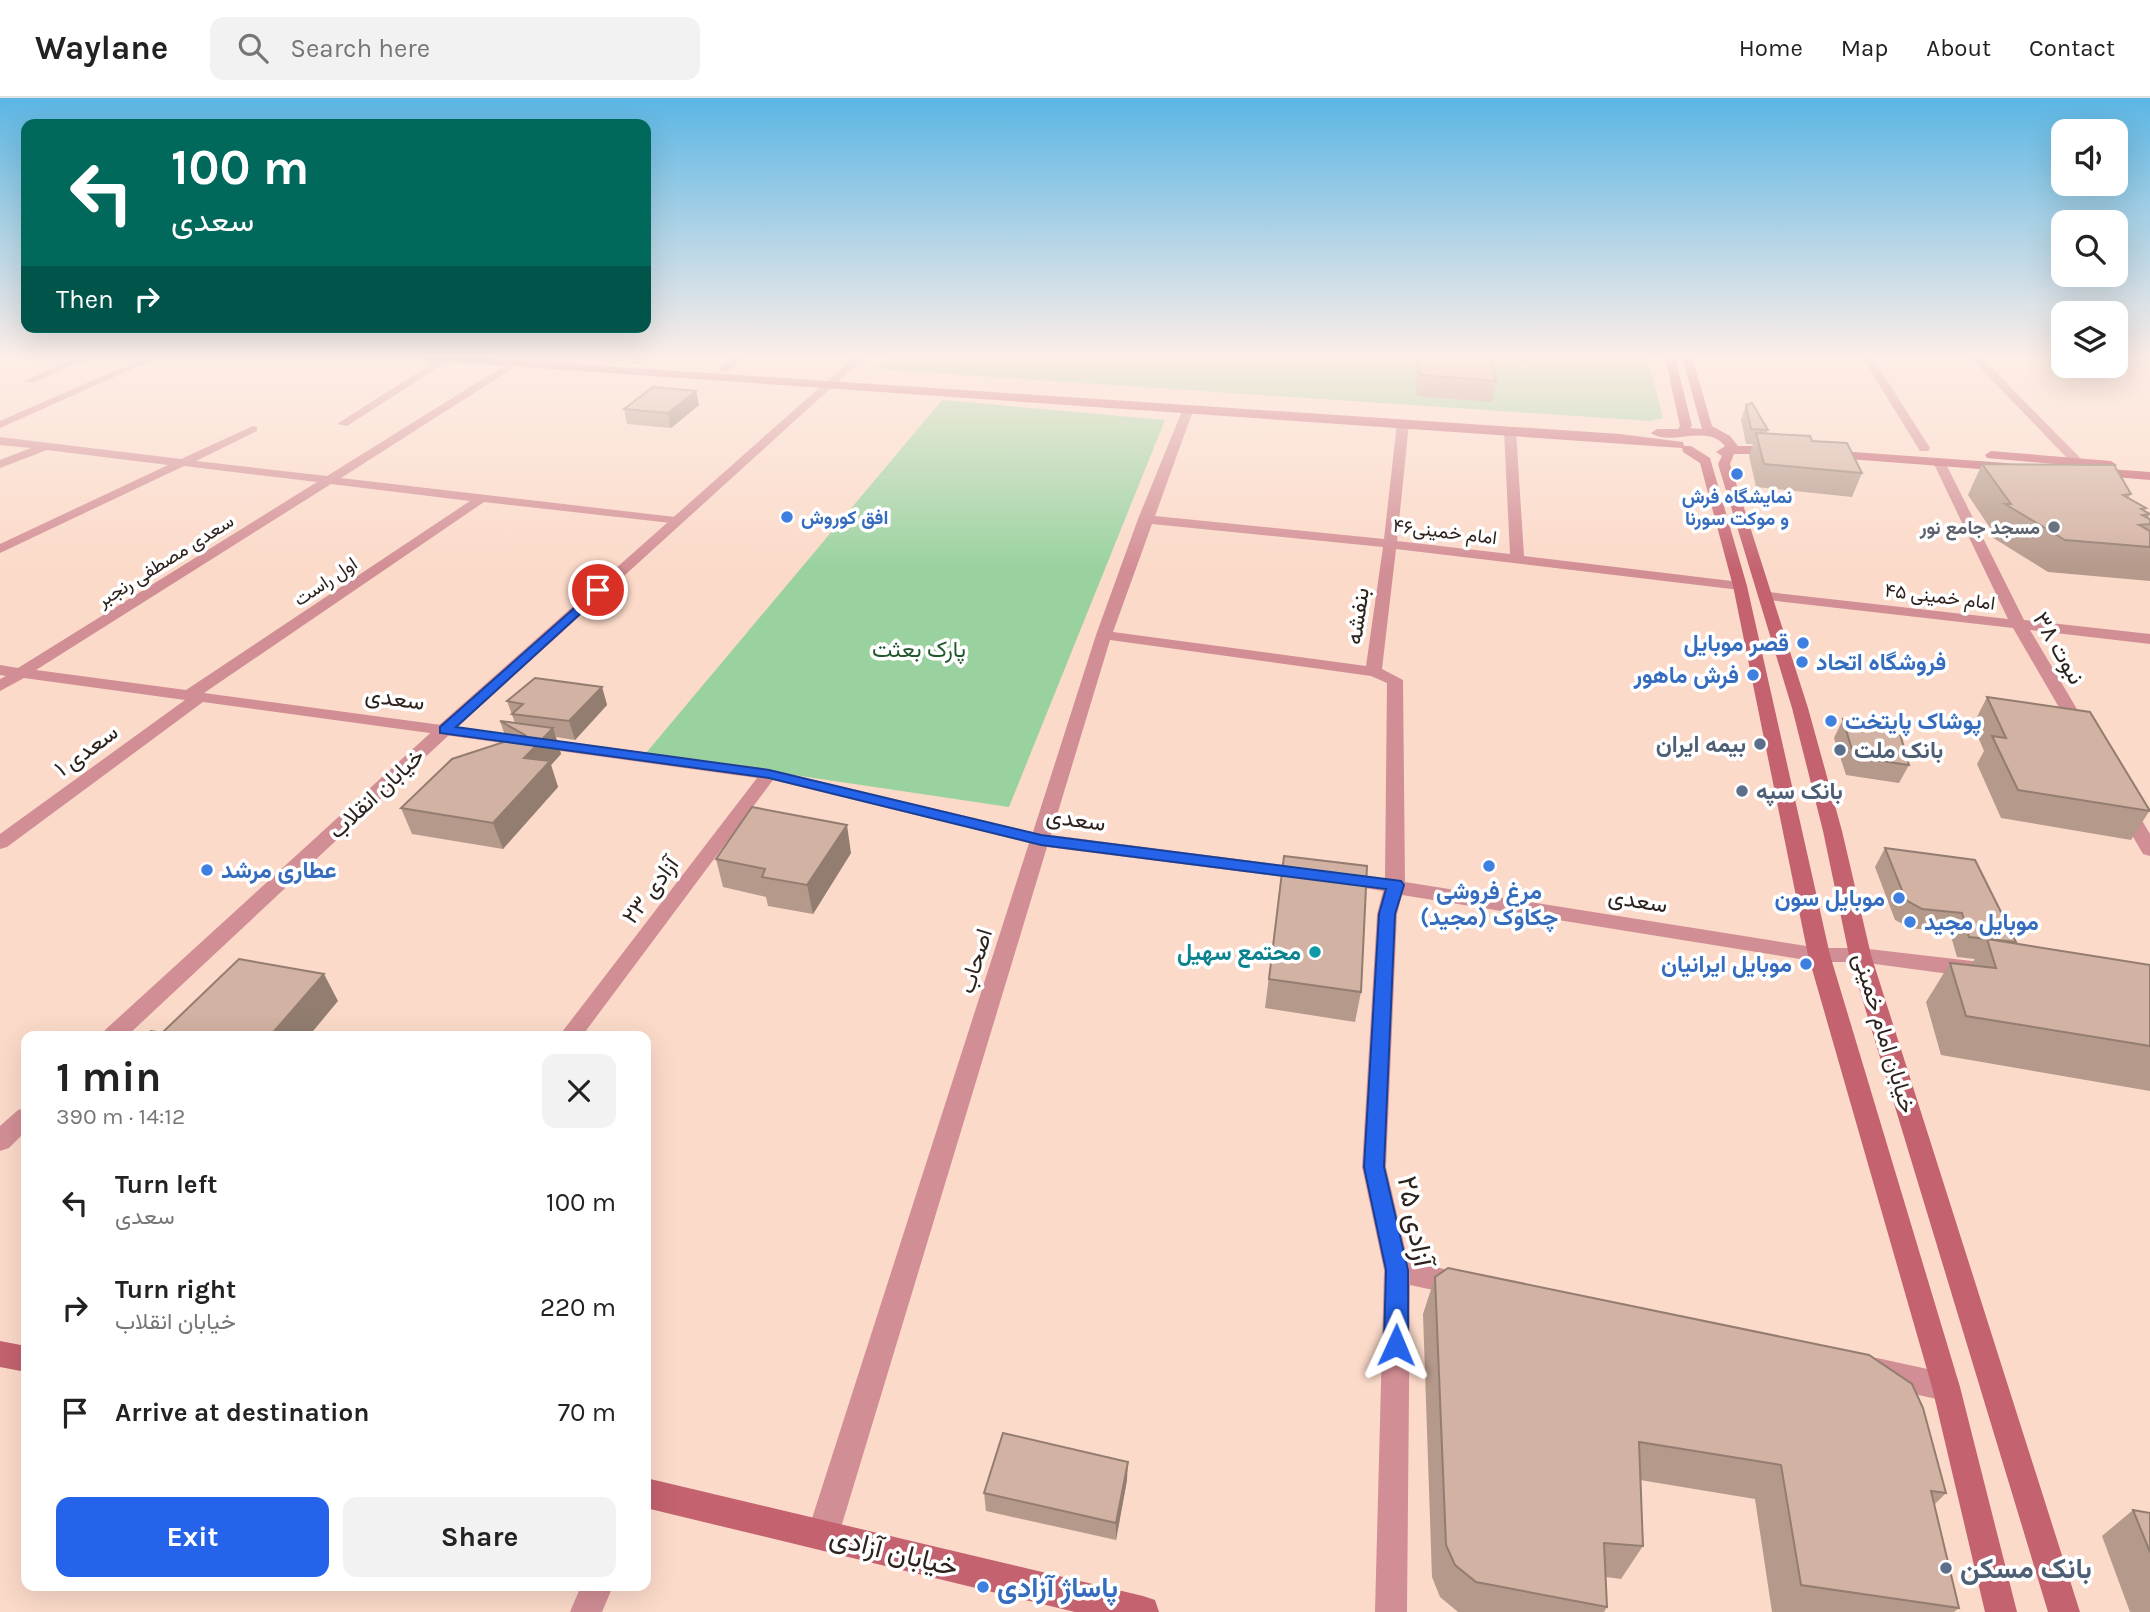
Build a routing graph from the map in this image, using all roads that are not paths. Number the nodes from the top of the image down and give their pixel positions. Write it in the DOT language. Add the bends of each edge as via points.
graph roads {
  1 [pos="410,428"];
  2 [pos="780,428"];
  3 [pos="1180,428"];
  4 [pos="1403,428"];
  5 [pos="1474,428"];
  6 [pos="1568,428"];
  7 [pos="1686,428"];
  8 [pos="1707,428"];
  9 [pos="1911,428"];
  10 [pos="2045,428"];
  11 [pos="253,429"];
  12 [pos="1510,430"];
  13 [pos="0,440"];
  14 [pos="1683,442"];
  15 [pos="1725,442"];
  16 [pos="1815,442"];
  17 [pos="46,446"];
  18 [pos="1924,448"];
  19 [pos="183,462"];
  20 [pos="1939,462"];
  21 [pos="0,464"];
  22 [pos="2084,468"];
  23 [pos="2150,468"];
  24 [pos="2150,476"];
  25 [pos="330,480"];
  26 [pos="2099,485"];
  27 [pos="482,498"];
  28 [pos="1146,519"];
  29 [pos="675,521"];
  30 [pos="1390,544"];
  31 [pos="0,549"];
  32 [pos="1517,559"];
  33 [pos="1740,586"];
  34 [pos="1768,596"];
  35 [pos="2019,625"];
  36 [pos="1104,635"];
  37 [pos="2150,639"];
  38 [pos="0,670"];
  39 [pos="1374,672"];
  40 [pos="21,673"];
  41 [pos="0,686"];
  42 [pos="195,696"];
  43 [pos="444,730"];
  44 [pos="2088,744"];
  45 [pos="769,774"];
  46 [pos="2116,791"];
  47 [pos="1041,840"];
  48 [pos="0,843"];
  49 [pos="2150,850"];
  50 [pos="1395,885"];
  51 [pos="1819,955"];
  52 [pos="1860,955"];
  53 [pos="1984,970"];
  54 [pos="118,1031"];
  55 [pos="574,1031"];
  56 [pos="21,1121"];
  57 [pos="0,1141"];
  58 [pos="1397,1270"];
  59 [pos="1491,1290"];
  60 [pos="0,1354"];
  61 [pos="21,1358"];
  62 [pos="1852,1367"];
  63 [pos="1946,1387"];
  64 [pos="651,1494"];
  65 [pos="823,1534"];
  66 [pos="595,1591"];
  67 [pos="586,1612"];
  68 [pos="1143,1612"];
  69 [pos="1391,1612"];
  70 [pos="2001,1612"];
  71 [pos="2064,1612"];
  1 -- 25 [label="street, سعدی مصطفی رنجبر"];
  2 -- 29 [label="street, خیابان انقلاب"];
  3 -- 28 [label="street, اصحاب"];
  4 -- 30 [label="street, بنفشه"];
  5 -- 12 [label="main road"];
  6 -- 14 [label="main road" via="1638,432"];
  7 -- 14 [label="main road"];
  8 -- 15 [label="main road"];
  9 -- 18 [label="street"];
  10 -- 22 [label="street"];
  11 -- 19 [label="street"];
  12 -- 14 [label="main road"];
  12 -- 32 [label="street"];
  13 -- 17 [label="street"];
  14 -- 15 [label="main road" via="1700,432"];
  14 -- 15 [label="main road" via="1716,453"];
  14 -- 33 [label="main road, خیابان امام خمینی" via="1706,461"];
  15 -- 20 [label="main road"];
  15 -- 34 [label="main road, خیابان امام خمینی" via="1724,464"];
  16 -- 18 [label="main road"];
  17 -- 19 [label="street"];
  17 -- 21 [label="street"];
  18 -- 22 [label="main road"];
  19 -- 25 [label="street"];
  19 -- 31 [label="street"];
  20 -- 22 [label="main road"];
  20 -- 35 [label="street, نبوت ۳۸"];
  22 -- 23 [label="main road"];
  22 -- 24 [label="main road"];
  22 -- 26 [label="street"];
  25 -- 27 [label="street"];
  25 -- 40 [label="street, سعدی مصطفی رنجبر"];
  27 -- 29 [label="street"];
  27 -- 42 [label="street, اول راست"];
  28 -- 30 [label="street, امام خمینی۴۶"];
  28 -- 36 [label="street, اصحاب"];
  29 -- 43 [label="street, خیابان انقلاب"];
  30 -- 32 [label="street, امام خمینی۴۶"];
  30 -- 39 [label="street, بنفشه"];
  32 -- 33 [label="street, امام خمینی۴۶"];
  33 -- 51 [label="main road, خیابان امام خمینی"];
  34 -- 35 [label="street, امام خمینی ۴۵"];
  34 -- 52 [label="main road, خیابان امام خمینی" via="1846,883"];
  35 -- 37 [label="street, امام خمینی ۴۵"];
  35 -- 44 [label="street, نبوت ۳۸"];
  36 -- 39 [label="street"];
  36 -- 47 [label="street, اصحاب"];
  38 -- 40 [label="street, سعدی"];
  39 -- 50 [label="street, بنفشه" via="1395,680"];
  40 -- 41 [label="street, سعدی مصطفی رنجبر"];
  40 -- 42 [label="street, سعدی"];
  42 -- 43 [label="street, سعدی"];
  42 -- 48 [label="street, سعدی ۱"];
  43 -- 45 [label="street, سعدی"];
  43 -- 54 [label="street, خیابان انقلاب"];
  45 -- 47 [label="street, سعدی"];
  45 -- 55 [label="street, آزادی ۲۳"];
  46 -- 49 [label="street"];
  47 -- 50 [label="street, سعدی"];
  47 -- 65 [label="street, اصحاب"];
  50 -- 51 [label="street, سعدی"];
  50 -- 58 [label="street, آزادی ۲۵" via="1387,914 1374,1167"];
  51 -- 52 [label="street, سعدی"];
  51 -- 63 [label="main road, خیابان امام خمینی"];
  52 -- 53 [label="street, سعدی"];
  52 -- 71 [label="main road, خیابان امام خمینی"];
  56 -- 57 [label="street"];
  58 -- 59 [label="street"];
  58 -- 69 [label="street, آزادی ۲۵"];
  60 -- 61 [label="main road"];
  62 -- 63 [label="street"];
  63 -- 70 [label="main road, خیابان امام خمینی"];
  64 -- 65 [label="main road, خیابان آزادی"];
  65 -- 68 [label="main road, خیابان آزادی"];
  66 -- 67 [label="street"];
}
